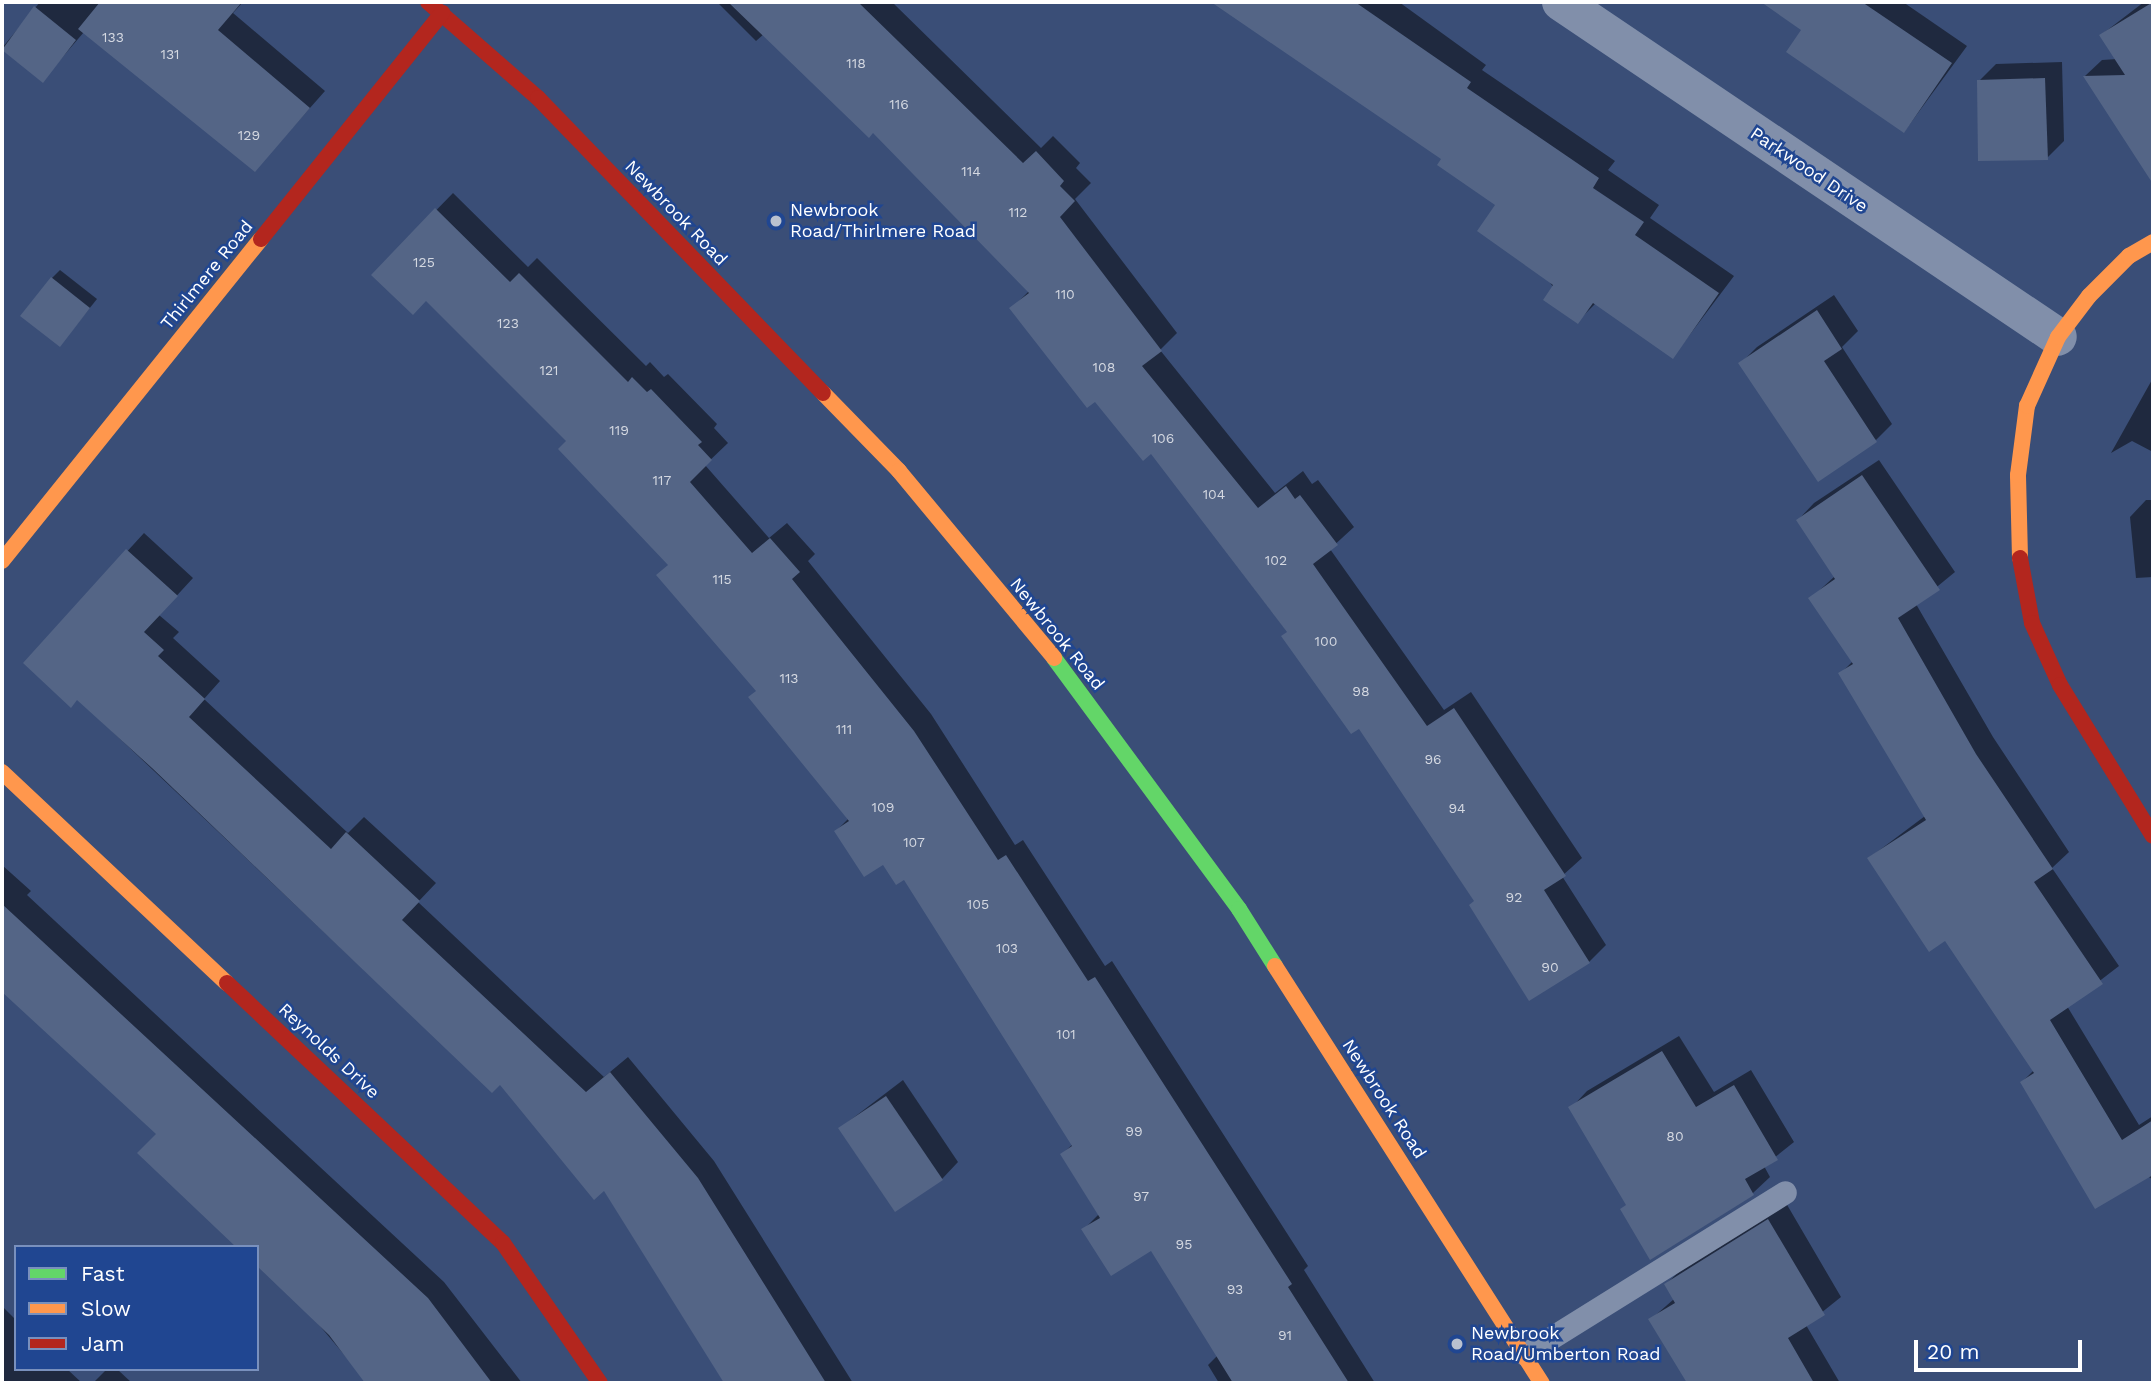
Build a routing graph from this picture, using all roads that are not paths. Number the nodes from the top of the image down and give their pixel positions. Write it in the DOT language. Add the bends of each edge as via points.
graph roads {
  1 [pos="428,2"];
  2 [pos="1561,2"];
  3 [pos="442,13"];
  4 [pos="2153,242"];
  5 [pos="2058,337"];
  6 [pos="2,561"];
  7 [pos="2,772"];
  8 [pos="2153,836"];
  9 [pos="1785,1192"];
  10 [pos="1525,1354"];
  11 [pos="600,1383"];
  12 [pos="1542,1383"];
  1 -- 3 [label="main road, Newbrook Road"];
  2 -- 5 [label="street, Parkwood Drive"];
  3 -- 6 [label="main road, Thirlmere Road"];
  3 -- 10 [label="main road, Newbrook Road" via="538,99 899,471 1080,690 1240,909"];
  4 -- 5 [label="main road" via="2129,256 2089,296"];
  5 -- 8 [label="main road" via="2027,406 2018,475 2019,553 2032,623 2060,685"];
  7 -- 11 [label="main road, Reynolds Drive" via="502,1243"];
  9 -- 10 [label="lane"];
  10 -- 12 [label="main road, Newbrook Road"];
}
